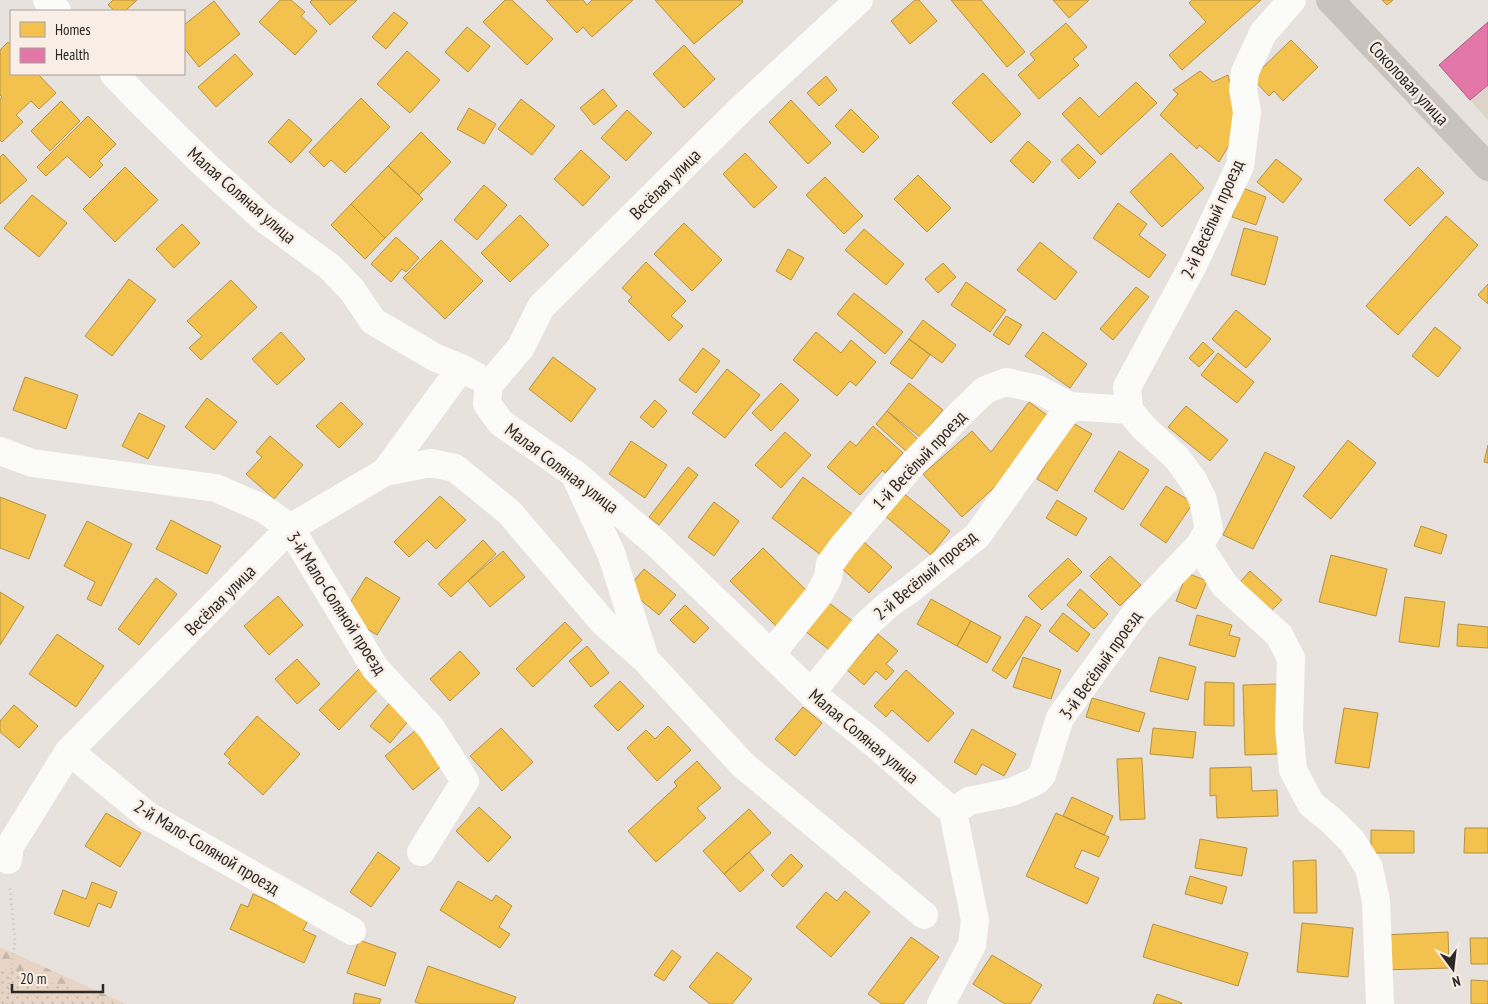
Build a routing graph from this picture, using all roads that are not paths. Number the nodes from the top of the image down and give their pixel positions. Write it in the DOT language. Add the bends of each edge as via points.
graph roads {
  1 [pos="47,0"];
  2 [pos="859,0"];
  3 [pos="1292,0"];
  4 [pos="1330,0"];
  5 [pos="56,10"];
  6 [pos="115,75"];
  7 [pos="1488,167"];
  8 [pos="460,368"];
  9 [pos="489,382"];
  10 [pos="1070,406"];
  11 [pos="1129,410"];
  12 [pos="0,451"];
  13 [pos="385,472"];
  14 [pos="575,474"];
  15 [pos="290,528"];
  16 [pos="1199,546"];
  17 [pos="771,654"];
  18 [pos="645,659"];
  19 [pos="811,692"];
  20 [pos="69,751"];
  21 [pos="953,812"];
  22 [pos="421,852"];
  23 [pos="8,860"];
  24 [pos="924,915"];
  25 [pos="352,931"];
  26 [pos="941,1004"];
  27 [pos="1380,1004"];
  1 -- 5 [label="street"];
  2 -- 9 [label="street, Весёлая улица" via="740,109 540,307 521,347"];
  3 -- 11 [label="street, 2-й Весёлый проезд" via="1263,32 1245,72 1243,89 1247,112 1240,166 1127,387"];
  4 -- 7 [label="main road, Соколовая улица"];
  6 -- 8 [label="street, Малая Соляная улица" via="263,218 330,267 352,290 373,321 436,358"];
  8 -- 9 [label="street, Малая Соляная улица"];
  8 -- 13 [label="street, Весёлая улица"];
  9 -- 14 [label="street, Малая Соляная улица" via="487,404 501,422"];
  10 -- 11 [label="street, 1-й Весёлый проезд"];
  10 -- 17 [label="street, 1-й Весёлый проезд" via="1037,389 1006,382 985,390 911,466 843,546 830,564 828,578 818,596"];
  10 -- 19 [label="street, 2-й Весёлый проезд" via="976,536 866,625"];
  11 -- 16 [label="street" via="1177,458 1193,480 1203,500 1209,528"];
  12 -- 15 [label="street, 3-й Мало-Соляной проезд" via="32,463 216,488 264,509"];
  13 -- 15 [label="street, Весёлая улица"];
  13 -- 18 [label="street" via="431,463 455,468 509,512 603,622"];
  14 -- 17 [label="street, Малая Соляная улица" via="657,544"];
  14 -- 18 [label="street" via="611,553"];
  15 -- 20 [label="street, Весёлая улица"];
  15 -- 22 [label="street, 3-й Мало-Соляной проезд" via="375,668 431,728 465,781"];
  16 -- 21 [label="street, 3-й Весёлый проезд" via="1138,610 1060,718 1042,775 1012,792 969,801"];
  16 -- 27 [label="street" via="1225,586 1279,636 1291,658 1289,728 1293,770 1311,804 1352,841 1369,868 1376,901"];
  17 -- 19 [label="street, Малая Соляная улица"];
  18 -- 24 [label="street" via="743,764"];
  19 -- 21 [label="street, Малая Соляная улица"];
  20 -- 23 [label="street, Весёлая улица" via="10,846"];
  20 -- 25 [label="street, 2-й Мало-Соляной проезд" via="148,816"];
  21 -- 26 [label="street" via="975,920 972,945"];
}
